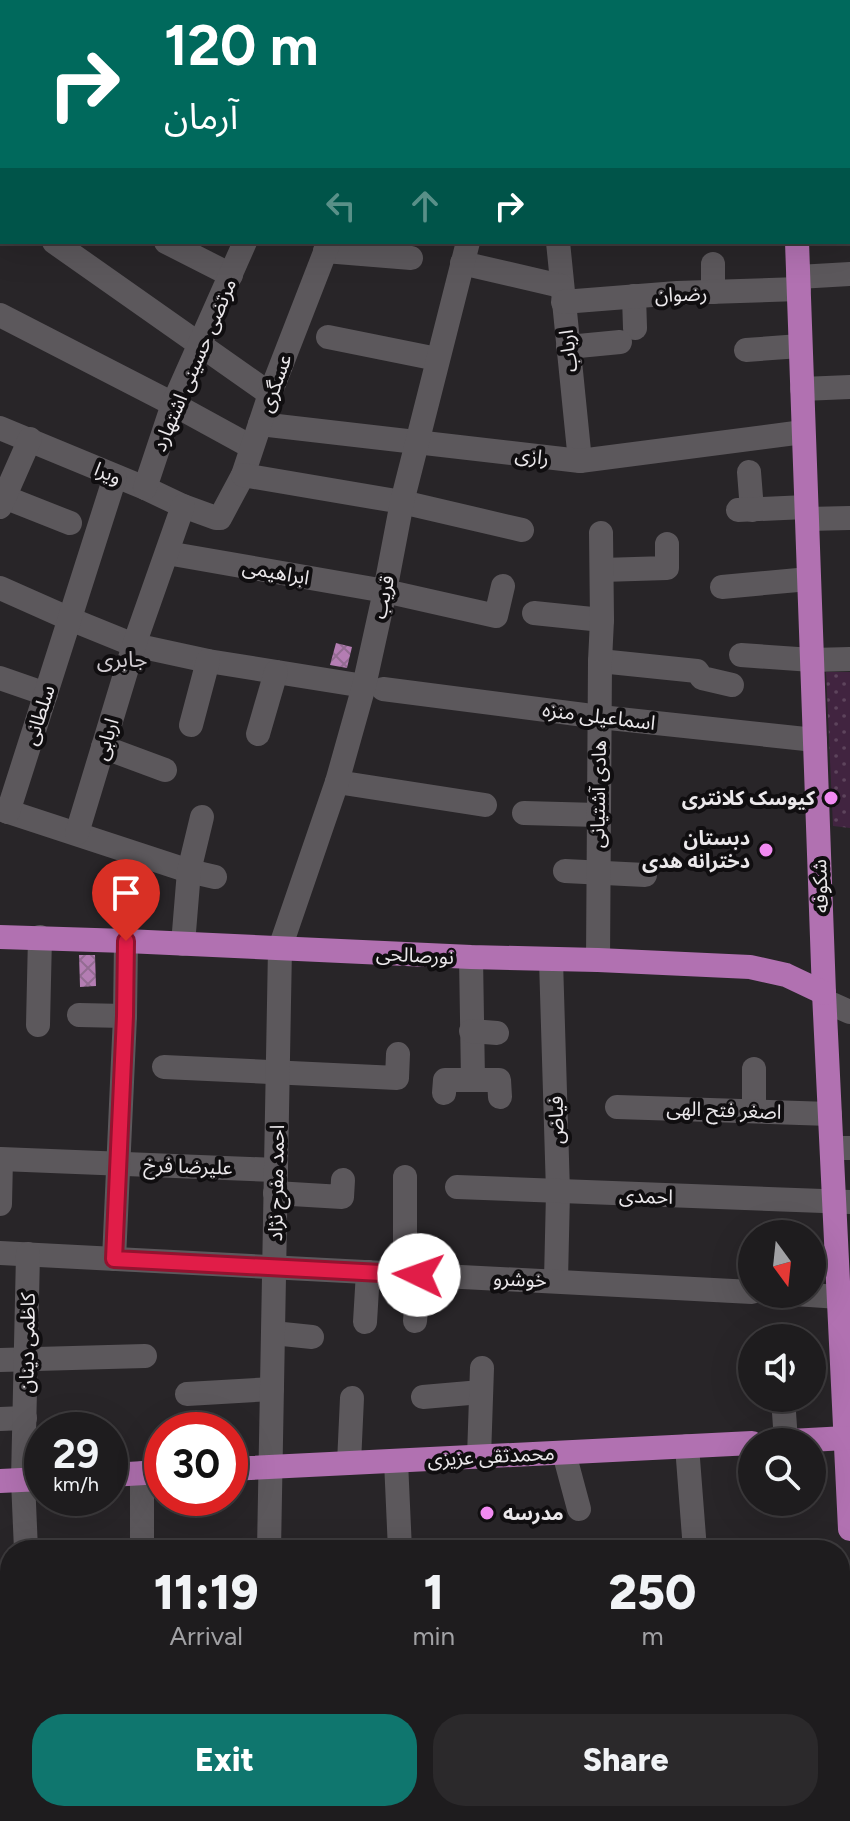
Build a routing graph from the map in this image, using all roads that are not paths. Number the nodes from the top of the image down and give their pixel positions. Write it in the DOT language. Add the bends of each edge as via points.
graph roads {
  1 [pos="57,244"];
  2 [pos="170,244"];
  3 [pos="244,244"];
  4 [pos="558,244"];
  5 [pos="797,244"];
  6 [pos="327,247"];
  7 [pos="465,253"];
  8 [pos="411,258"];
  9 [pos="713,264"];
  10 [pos="850,274"];
  11 [pos="231,275"];
  12 [pos="799,283"];
  13 [pos="713,292"];
  14 [pos="562,294"];
  15 [pos="634,296"];
  16 [pos="0,315"];
  17 [pos="328,337"];
  18 [pos="199,344"];
  19 [pos="800,346"];
  20 [pos="568,347"];
  21 [pos="746,350"];
  22 [pos="437,359"];
  23 [pos="850,387"];
  24 [pos="802,389"];
  25 [pos="270,394"];
  26 [pos="173,404"];
  27 [pos="0,428"];
  28 [pos="803,432"];
  29 [pos="253,434"];
  30 [pos="30,439"];
  31 [pos="417,442"];
  32 [pos="580,461"];
  33 [pos="749,472"];
  34 [pos="243,475"];
  35 [pos="115,477"];
  36 [pos="145,488"];
  37 [pos="2,502"];
  38 [pos="402,502"];
  39 [pos="183,506"];
  40 [pos="806,513"];
  41 [pos="216,518"];
  42 [pos="850,518"];
  43 [pos="70,523"];
  44 [pos="522,530"];
  45 [pos="601,533"];
  46 [pos="667,544"];
  47 [pos="167,553"];
  48 [pos="602,570"];
  49 [pos="809,579"];
  50 [pos="503,586"];
  51 [pos="722,587"];
  52 [pos="0,588"];
  53 [pos="385,591"];
  54 [pos="534,613"];
  55 [pos="70,619"];
  56 [pos="602,620"];
  57 [pos="134,645"];
  58 [pos="741,655"];
  59 [pos="850,659"];
  60 [pos="812,660"];
  61 [pos="208,661"];
  62 [pos="600,661"];
  63 [pos="276,672"];
  64 [pos="0,678"];
  65 [pos="732,685"];
  66 [pos="373,687"];
  67 [pos="46,694"];
  68 [pos="600,717"];
  69 [pos="191,725"];
  70 [pos="258,734"];
  71 [pos="815,740"];
  72 [pos="103,747"];
  73 [pos="165,770"];
  74 [pos="337,782"];
  75 [pos="485,805"];
  76 [pos="4,810"];
  77 [pos="524,813"];
  78 [pos="598,815"];
  79 [pos="202,817"];
  80 [pos="77,833"];
  81 [pos="189,871"];
  82 [pos="565,871"];
  83 [pos="597,873"];
  84 [pos="645,875"];
  85 [pos="215,877"];
  86 [pos="0,937"];
  87 [pos="40,937"];
  88 [pos="126,941"];
  89 [pos="183,944"];
  90 [pos="280,948"];
  91 [pos="471,957"];
  92 [pos="551,960"];
  93 [pos="598,960"];
  94 [pos="824,997"];
  95 [pos="850,1012"];
  96 [pos="79,1015"];
  97 [pos="125,1016"];
  98 [pos="38,1025"];
  99 [pos="471,1031"];
  100 [pos="497,1033"];
  101 [pos="398,1054"];
  102 [pos="164,1067"];
  103 [pos="754,1069"];
  104 [pos="278,1072"];
  105 [pos="473,1080"];
  106 [pos="444,1086"];
  107 [pos="499,1089"];
  108 [pos="617,1107"];
  109 [pos="754,1111"];
  110 [pos="830,1114"];
  111 [pos="841,1148"];
  112 [pos="118,1163"];
  113 [pos="405,1177"];
  114 [pos="343,1180"];
  115 [pos="276,1182"];
  116 [pos="457,1187"];
  117 [pos="558,1192"];
  118 [pos="843,1202"];
  119 [pos="0,1204"];
  120 [pos="0,1253"];
  121 [pos="28,1254"];
  122 [pos="114,1259"];
  123 [pos="274,1267"];
  124 [pos="368,1272"];
  125 [pos="412,1274"];
  126 [pos="556,1280"];
  127 [pos="738,1291"];
  128 [pos="843,1308"];
  129 [pos="415,1321"];
  130 [pos="365,1322"];
  131 [pos="273,1333"];
  132 [pos="312,1337"];
  133 [pos="145,1356"];
  134 [pos="0,1360"];
  135 [pos="26,1360"];
  136 [pos="272,1389"];
  137 [pos="187,1394"];
  138 [pos="423,1397"];
  139 [pos="352,1398"];
  140 [pos="25,1412"];
  141 [pos="24,1418"];
  142 [pos="0,1419"];
  143 [pos="848,1438"];
  144 [pos="24,1439"];
  145 [pos="826,1439"];
  146 [pos="738,1444"];
  147 [pos="687,1446"];
  148 [pos="564,1453"];
  149 [pos="479,1457"];
  150 [pos="396,1461"];
  151 [pos="349,1463"];
  152 [pos="270,1467"];
  153 [pos="248,1468"];
  154 [pos="22,1480"];
  155 [pos="579,1509"];
  156 [pos="146,1516"];
  157 [pos="850,1529"];
  158 [pos="25,1540"];
  159 [pos="143,1540"];
  160 [pos="269,1540"];
  161 [pos="400,1540"];
  162 [pos="694,1540"];
  1 -- 18 [label="street"];
  2 -- 11 [label="street"];
  3 -- 11 [label="street, مرتضی حسینی اشتهارد"];
  4 -- 14 [label="street, ارباب"];
  5 -- 12 [label="main road, شکوفه"];
  6 -- 8 [label="street"];
  6 -- 25 [label="street, عسگری"];
  7 -- 14 [label="street, رضوان"];
  7 -- 22 [label="street, قریب"];
  9 -- 13 [label="street"];
  10 -- 12 [label="street, رضوان"];
  11 -- 18 [label="street, مرتضی حسینی اشتهارد"];
  12 -- 13 [label="street, رضوان"];
  12 -- 19 [label="main road, شکوفه"];
  13 -- 15 [label="street, رضوان"];
  14 -- 15 [label="street, رضوان"];
  14 -- 20 [label="street, ارباب"];
  15 -- 20 [label="street" via="628,335"];
  16 -- 26 [label="street"];
  17 -- 22 [label="street"];
  18 -- 25 [label="street"];
  18 -- 26 [label="street, مرتضی حسینی اشتهارد"];
  19 -- 21 [label="street"];
  19 -- 24 [label="main road, شکوفه"];
  20 -- 32 [label="street, ارباب"];
  22 -- 31 [label="street, قریب"];
  23 -- 24 [label="street"];
  24 -- 28 [label="main road, شکوفه"];
  25 -- 29 [label="street, عسگری"];
  26 -- 29 [label="street"];
  26 -- 36 [label="street, مرتضی حسینی اشتهارد"];
  27 -- 30 [label="street, ویرا"];
  28 -- 32 [label="street, رازی"];
  28 -- 40 [label="main road, شکوفه"];
  29 -- 31 [label="street, رازی"];
  29 -- 34 [label="street, عسگری"];
  30 -- 35 [label="street, ویرا"];
  30 -- 37 [label="street"];
  31 -- 32 [label="street, رازی"];
  31 -- 38 [label="street, قریب"];
  33 -- 40 [label="street" via="745,510"];
  34 -- 38 [label="street"];
  34 -- 41 [label="street, عسگری" via="223,516"];
  35 -- 36 [label="street, ویرا"];
  35 -- 55 [label="street, سلطانی"];
  36 -- 39 [label="street, ویرا"];
  37 -- 43 [label="street"];
  38 -- 44 [label="street"];
  38 -- 53 [label="street, قریب"];
  39 -- 41 [label="street, ویرا"];
  39 -- 47 [label="street, اربابی"];
  40 -- 42 [label="street"];
  40 -- 49 [label="main road, شکوفه"];
  45 -- 48 [label="street, هادی آشتیانی"];
  46 -- 48 [label="street" via="667,568"];
  47 -- 53 [label="street, ابراهیمی"];
  47 -- 57 [label="street, اربابی"];
  48 -- 56 [label="street, هادی آشتیانی"];
  49 -- 51 [label="street"];
  49 -- 60 [label="main road, شکوفه"];
  50 -- 53 [label="street, ابراهیمی" via="496,616"];
  52 -- 55 [label="street, اسماعیلی منزه"];
  53 -- 66 [label="street, قریب"];
  54 -- 56 [label="street"];
  55 -- 57 [label="street, اسماعیلی منزه"];
  55 -- 67 [label="street, سلطانی"];
  56 -- 62 [label="street, هادی آشتیانی"];
  57 -- 61 [label="street, اسماعیلی منزه"];
  57 -- 72 [label="street, اربابی"];
  58 -- 60 [label="street"];
  59 -- 60 [label="street"];
  60 -- 71 [label="main road, شکوفه"];
  61 -- 63 [label="street, اسماعیلی منزه"];
  61 -- 69 [label="street"];
  62 -- 65 [label="street" via="697,671 702,678"];
  62 -- 68 [label="street, هادی آشتیانی"];
  63 -- 66 [label="street, اسماعیلی منزه"];
  63 -- 70 [label="street"];
  64 -- 67 [label="street"];
  66 -- 68 [label="street, اسماعیلی منزه"];
  66 -- 74 [label="street, قریب"];
  67 -- 76 [label="street, سلطانی"];
  68 -- 71 [label="street, اسماعیلی منزه"];
  68 -- 78 [label="street, هادی آشتیانی"];
  71 -- 94 [label="main road, شکوفه"];
  72 -- 73 [label="street"];
  72 -- 80 [label="street, اربابی"];
  74 -- 75 [label="street"];
  74 -- 90 [label="street, قریب"];
  76 -- 80 [label="street"];
  77 -- 78 [label="street"];
  78 -- 83 [label="street, هادی آشتیانی"];
  79 -- 81 [label="street"];
  80 -- 81 [label="street"];
  81 -- 85 [label="street"];
  81 -- 89 [label="street"];
  82 -- 83 [label="street"];
  83 -- 84 [label="street"];
  83 -- 93 [label="street, هادی آشتیانی"];
  86 -- 87 [label="main road, نورصالحی"];
  87 -- 88 [label="main road, نورصالحی"];
  87 -- 98 [label="street"];
  88 -- 89 [label="main road, نورصالحی"];
  88 -- 97 [label="street"];
  89 -- 90 [label="main road, نورصالحی"];
  90 -- 91 [label="main road, نورصالحی"];
  90 -- 104 [label="street, احمد مفرح نژاد"];
  91 -- 92 [label="main road, نورصالحی"];
  91 -- 99 [label="street"];
  92 -- 93 [label="main road, نورصالحی"];
  92 -- 117 [label="street, فیاض" via="545,1101"];
  93 -- 94 [label="main road, نورصالحی" via="760,969 786,975"];
  94 -- 95 [label="street"];
  94 -- 110 [label="main road, شکوفه"];
  96 -- 97 [label="street"];
  97 -- 112 [label="street"];
  99 -- 100 [label="street"];
  99 -- 105 [label="street"];
  101 -- 104 [label="street" via="397,1078"];
  102 -- 104 [label="street"];
  103 -- 109 [label="street"];
  104 -- 115 [label="street, احمد مفرح نژاد"];
  105 -- 106 [label="street"];
  105 -- 107 [label="street"];
  108 -- 109 [label="street, اصغر فتح الهی"];
  109 -- 110 [label="street, اصغر فتح الهی"];
  110 -- 111 [label="main road, شکوفه"];
  111 -- 118 [label="main road, شکوفه"];
  112 -- 115 [label="street, علیرضا فرخ"];
  112 -- 119 [label="street, علیرضا فرخ" via="1,1159"];
  112 -- 122 [label="street"];
  113 -- 125 [label="street" via="394,1221"];
  114 -- 115 [label="street, علیرضا فرخ" via="342,1197"];
  115 -- 123 [label="street, احمد مفرح نژاد"];
  116 -- 117 [label="street, احمدی"];
  117 -- 118 [label="street, احمدی"];
  117 -- 126 [label="street, فیاض"];
  118 -- 128 [label="main road, شکوفه"];
  120 -- 121 [label="street, خوشرو"];
  121 -- 122 [label="street, خوشرو"];
  121 -- 135 [label="street, کاظمی دینان"];
  122 -- 123 [label="street, خوشرو"];
  123 -- 124 [label="street, خوشرو"];
  123 -- 131 [label="street, احمد مفرح نژاد"];
  124 -- 125 [label="street, خوشرو"];
  124 -- 130 [label="street"];
  125 -- 126 [label="street, خوشرو"];
  125 -- 129 [label="street"];
  126 -- 127 [label="street, خوشرو"];
  128 -- 143 [label="main road, شکوفه"];
  131 -- 132 [label="street"];
  131 -- 136 [label="street, احمد مفرح نژاد"];
  133 -- 135 [label="street"];
  134 -- 135 [label="street"];
  135 -- 140 [label="street, کاظمی دینان"];
  136 -- 137 [label="street"];
  136 -- 152 [label="street, احمد مفرح نژاد"];
  138 -- 149 [label="street" via="482,1380"];
  139 -- 151 [label="street"];
  141 -- 142 [label="street"];
  143 -- 145 [label="main road"];
  143 -- 157 [label="main road, شکوفه"];
  144 -- 154 [label="street, کاظمی دینان"];
  146 -- 147 [label="main road, محمدتقی عزیزی"];
  147 -- 148 [label="main road, محمدتقی عزیزی"];
  147 -- 162 [label="street"];
  148 -- 149 [label="main road, محمدتقی عزیزی"];
  148 -- 155 [label="street"];
  149 -- 150 [label="main road, محمدتقی عزیزی"];
  150 -- 151 [label="main road, محمدتقی عزیزی"];
  150 -- 161 [label="street"];
  151 -- 152 [label="main road, محمدتقی عزیزی"];
  152 -- 153 [label="main road, محمدتقی عزیزی"];
  152 -- 160 [label="street, احمد مفرح نژاد"];
  154 -- 158 [label="street, کاظمی دینان"];
  156 -- 159 [label="street"];
}
